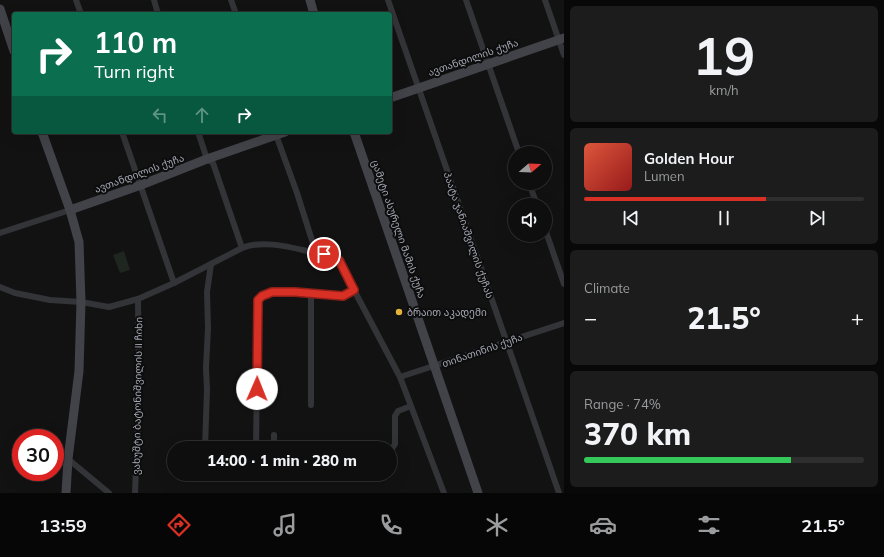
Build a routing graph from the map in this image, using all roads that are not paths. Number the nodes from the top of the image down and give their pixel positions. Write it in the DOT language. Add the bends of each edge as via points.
graph roads {
  1 [pos="76,0"];
  2 [pos="154,0"];
  3 [pos="231,0"];
  4 [pos="310,0"];
  5 [pos="388,0"];
  6 [pos="466,0"];
  7 [pos="545,0"];
  8 [pos="0,9"];
  9 [pos="80,12"];
  10 [pos="157,12"];
  11 [pos="235,12"];
  12 [pos="313,12"];
  13 [pos="561,39"];
  14 [pos="12,45"];
  15 [pos="564,55"];
  16 [pos="488,64"];
  17 [pos="418,88"];
  18 [pos="392,97"];
  19 [pos="43,134"];
  20 [pos="123,134"];
  21 [pos="199,134"];
  22 [pos="276,134"];
  23 [pos="279,134"];
  24 [pos="355,134"];
  25 [pos="517,146"];
  26 [pos="207,159"];
  27 [pos="141,185"];
  28 [pos="70,210"];
  29 [pos="0,233"];
  30 [pos="549,242"];
  31 [pos="242,248"];
  32 [pos="316,252"];
  33 [pos="211,264"];
  34 [pos="174,283"];
  35 [pos="564,284"];
  36 [pos="0,287"];
  37 [pos="354,290"];
  38 [pos="311,293"];
  39 [pos="138,299"];
  40 [pos="81,302"];
  41 [pos="564,323"];
  42 [pos="506,342"];
  43 [pos="435,366"];
  44 [pos="400,377"];
  45 [pos="311,405"];
  46 [pos="410,406"];
  47 [pos="274,436"];
  48 [pos="205,441"];
  49 [pos="256,441"];
  50 [pos="274,441"];
  51 [pos="395,441"];
  52 [pos="68,459"];
  53 [pos="66,493"];
  54 [pos="109,493"];
  55 [pos="135,493"];
  56 [pos="444,493"];
  57 [pos="478,493"];
  58 [pos="559,493"];
  1 -- 9 [label="street"];
  2 -- 10 [label="street"];
  3 -- 11 [label="street"];
  4 -- 12 [label="street"];
  5 -- 17 [label="street, პაატა ჯანიაშვილის ქუჩას"];
  6 -- 16 [label="street"];
  7 -- 13 [label="street"];
  8 -- 14 [label="street"];
  13 -- 15 [label="street"];
  13 -- 16 [label="street, ავთანდილის ქუჩა"];
  16 -- 17 [label="street, ავთანდილის ქუჩა"];
  16 -- 25 [label="street"];
  17 -- 18 [label="street, ავთანდილის ქუჩა"];
  17 -- 42 [label="street, პაატა ჯანიაშვილის ქუჩას"];
  19 -- 28 [label="street"];
  20 -- 27 [label="street"];
  21 -- 26 [label="street"];
  22 -- 26 [label="street, ავთანდილის ქუჩა"];
  23 -- 32 [label="street"];
  24 -- 43 [label="street, ცამეტი ასურელი მამის ქუჩა"];
  26 -- 27 [label="street, ავთანდილის ქუჩა"];
  26 -- 31 [label="street" via="212,163"];
  27 -- 28 [label="street, ავთანდილის ქუჩა"];
  27 -- 34 [label="street"];
  28 -- 29 [label="street, ავთანდილის ქუჩა"];
  28 -- 40 [label="street" via="79,242"];
  30 -- 35 [label="street"];
  31 -- 32 [label="street" via="252,244"];
  31 -- 33 [label="street"];
  32 -- 37 [label="street" via="332,255 339,260"];
  33 -- 34 [label="street"];
  33 -- 48 [label="street" via="207,292"];
  34 -- 39 [label="street"];
  36 -- 40 [label="street" via="15,293 50,300"];
  37 -- 38 [label="street" via="343,296"];
  37 -- 44 [label="street"];
  38 -- 45 [label="street"];
  38 -- 49 [label="street" via="272,292 258,300"];
  39 -- 40 [label="street" via="109,307"];
  39 -- 55 [label="street, ვახუშტი ბატონიშვილის II ჩიხი" via="139,398"];
  40 -- 52 [label="street" via="79,370"];
  41 -- 42 [label="street, თინათინის ქუჩა"];
  42 -- 43 [label="street, თინათინის ქუჩა"];
  42 -- 58 [label="street, პაატა ჯანიაშვილის ქუჩას"];
  43 -- 44 [label="street, თინათინის ქუჩა"];
  43 -- 57 [label="street, ცამეტი ასურელი მამის ქუჩა"];
  44 -- 46 [label="street"];
  46 -- 51 [label="street" via="398,411 395,416"];
  46 -- 56 [label="street"];
  47 -- 50 [label="street"];
  52 -- 53 [label="street"];
  52 -- 54 [label="street"];
}
